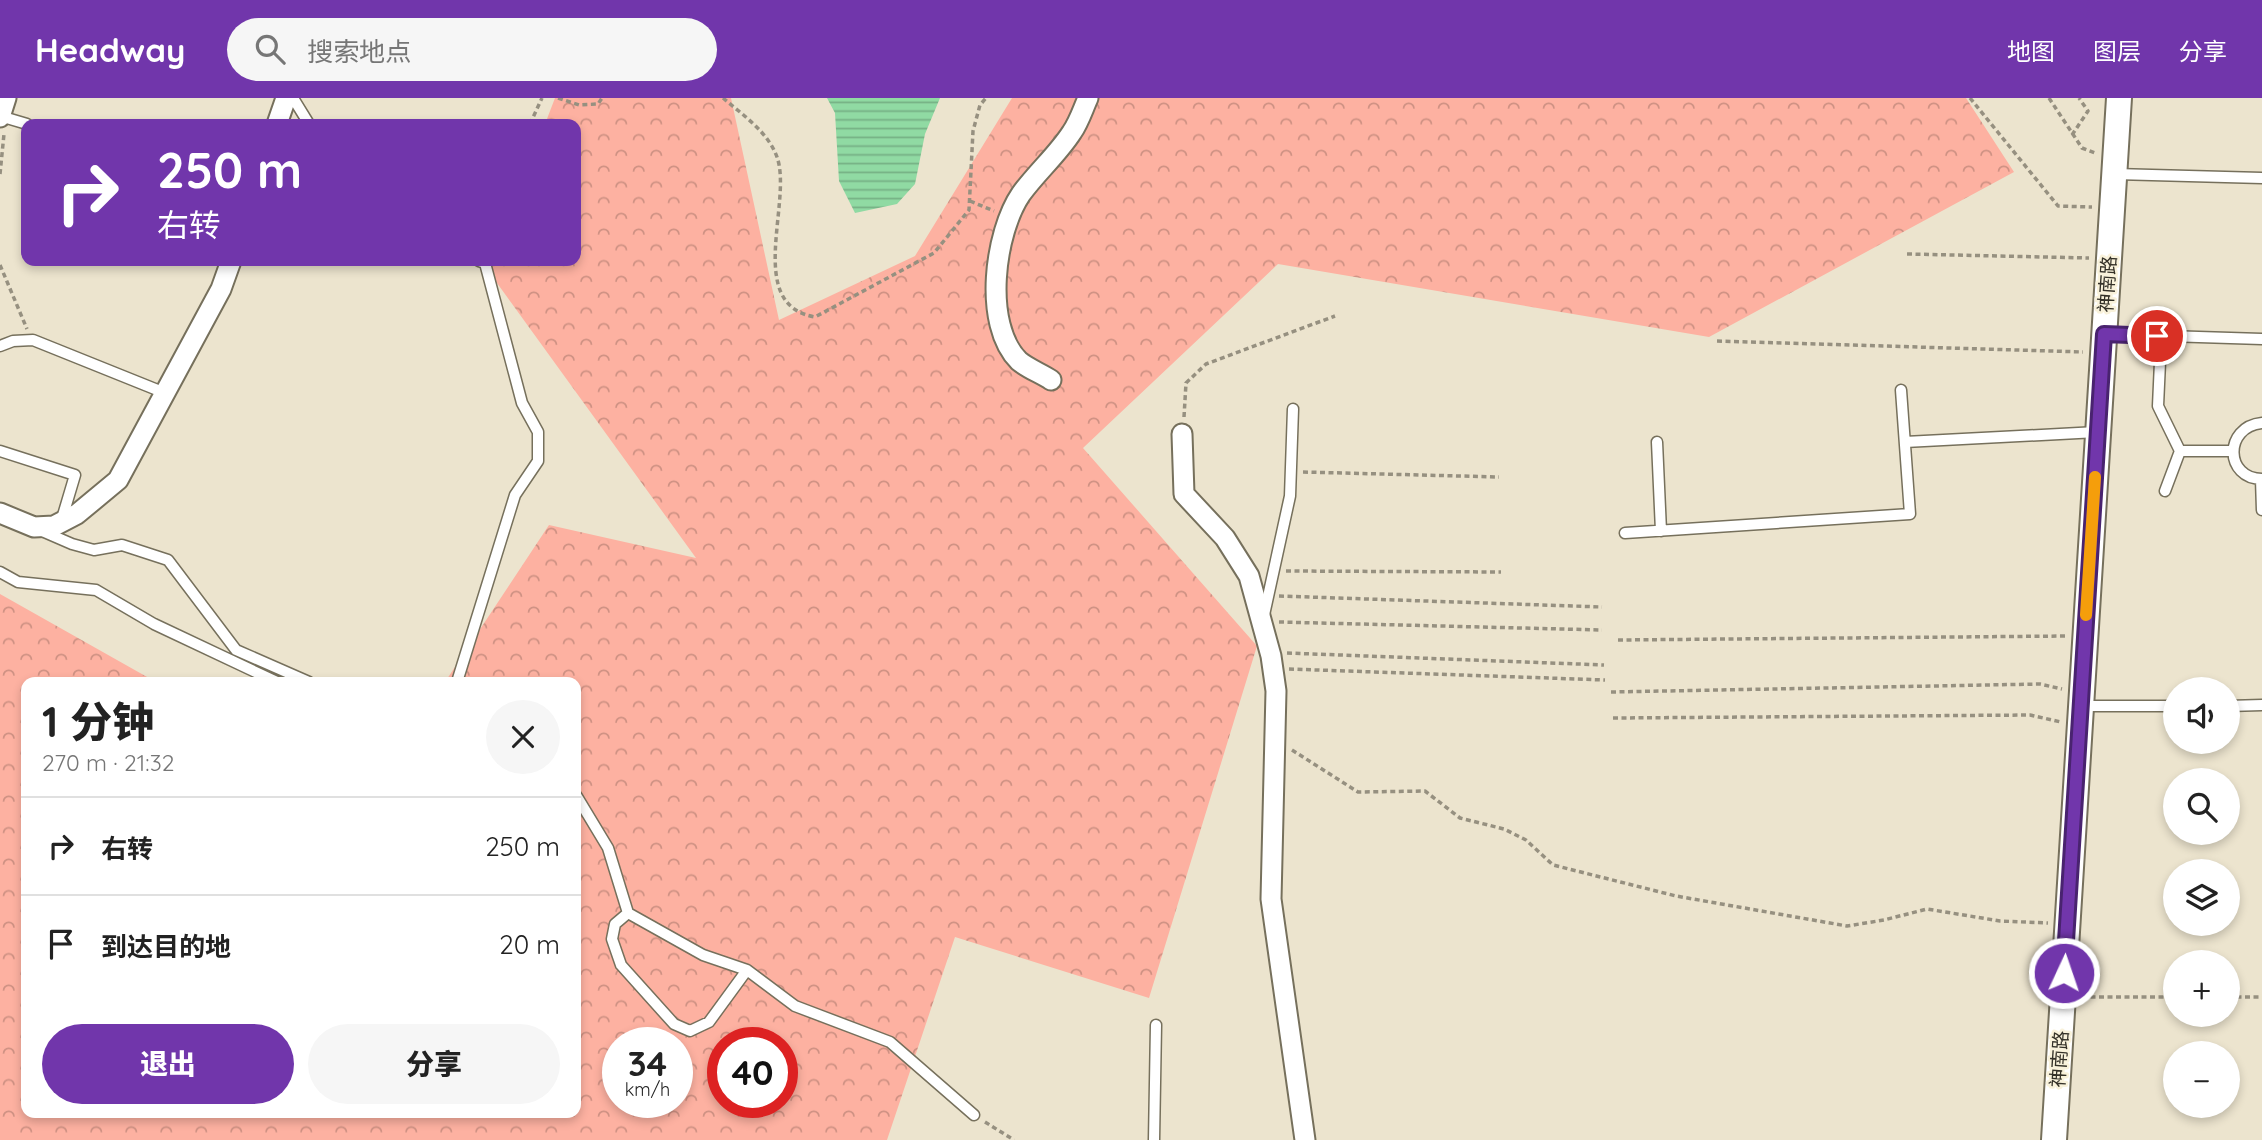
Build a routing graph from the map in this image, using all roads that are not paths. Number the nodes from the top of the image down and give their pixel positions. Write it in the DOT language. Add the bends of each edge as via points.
graph roads {
  1 [pos="6,98"];
  2 [pos="286,98"];
  3 [pos="293,98"];
  4 [pos="1088,98"];
  5 [pos="2119,98"];
  6 [pos="0,116"];
  7 [pos="279,119"];
  8 [pos="306,119"];
  9 [pos="21,122"];
  10 [pos="2115,164"];
  11 [pos="2262,178"];
  12 [pos="228,266"];
  13 [pos="486,266"];
  14 [pos="2262,339"];
  15 [pos="2103,343"];
  16 [pos="0,346"];
  17 [pos="2160,362"];
  18 [pos="1051,380"];
  19 [pos="1901,390"];
  20 [pos="165,393"];
  21 [pos="1293,409"];
  22 [pos="2262,423"];
  23 [pos="2098,432"];
  24 [pos="1182,433"];
  25 [pos="1657,442"];
  26 [pos="1905,442"];
  27 [pos="2180,451"];
  28 [pos="2233,451"];
  29 [pos="0,452"];
  30 [pos="2261,479"];
  31 [pos="2165,491"];
  32 [pos="2262,510"];
  33 [pos="0,513"];
  34 [pos="61,523"];
  35 [pos="34,527"];
  36 [pos="1661,531"];
  37 [pos="1625,533"];
  38 [pos="0,572"];
  39 [pos="1264,624"];
  40 [pos="266,677"];
  41 [pos="298,677"];
  42 [pos="459,677"];
  43 [pos="2240,705"];
  44 [pos="2262,705"];
  45 [pos="2163,706"];
  46 [pos="2081,709"];
  47 [pos="581,803"];
  48 [pos="628,913"];
  49 [pos="747,970"];
  50 [pos="1156,1025"];
  51 [pos="974,1115"];
  52 [pos="1154,1140"];
  53 [pos="1305,1140"];
  54 [pos="2054,1140"];
  1 -- 6 [label="street"];
  2 -- 7 [label="street"];
  3 -- 8 [label="lane"];
  4 -- 18 [label="street" via="1073,131 1021,195 1008,218 998,257 1003,333 1019,360"];
  5 -- 10 [label="street, 神南路"];
  6 -- 9 [label="lane"];
  10 -- 11 [label="lane"];
  10 -- 15 [label="street, 神南路"];
  12 -- 20 [label="street" via="221,289"];
  13 -- 42 [label="lane" via="522,403 538,432 538,461 515,495"];
  14 -- 15 [label="lane"];
  15 -- 23 [label="street, 神南路"];
  16 -- 20 [label="lane" via="33,340"];
  17 -- 27 [label="lane" via="2158,405"];
  19 -- 26 [label="lane"];
  20 -- 34 [label="street" via="118,480"];
  21 -- 39 [label="lane" via="1290,496"];
  22 -- 28 [label="lane" via="2238,434"];
  23 -- 26 [label="lane"];
  23 -- 46 [label="street, 神南路"];
  24 -- 39 [label="street" via="1184,494 1225,538 1249,576"];
  25 -- 36 [label="lane"];
  26 -- 36 [label="lane" via="1910,514"];
  27 -- 28 [label="lane"];
  27 -- 31 [label="lane"];
  28 -- 30 [label="lane" via="2240,469"];
  29 -- 34 [label="lane" via="75,475"];
  30 -- 32 [label="lane"];
  33 -- 35 [label="street"];
  34 -- 35 [label="street"];
  35 -- 41 [label="lane" via="94,550 122,545 168,560 236,650"];
  36 -- 37 [label="lane"];
  38 -- 40 [label="lane" via="18,582 96,590"];
  39 -- 53 [label="street" via="1273,664 1270,899"];
  43 -- 44 [label="lane"];
  45 -- 46 [label="lane"];
  46 -- 54 [label="street, 神南路"];
  47 -- 48 [label="lane" via="608,848"];
  48 -- 49 [label="lane" via="703,956"];
  48 -- 49 [label="lane" via="615,924 612,939 621,965 674,1024 690,1031 709,1022"];
  49 -- 51 [label="lane" via="795,1006 890,1042"];
  50 -- 52 [label="lane"];
}
